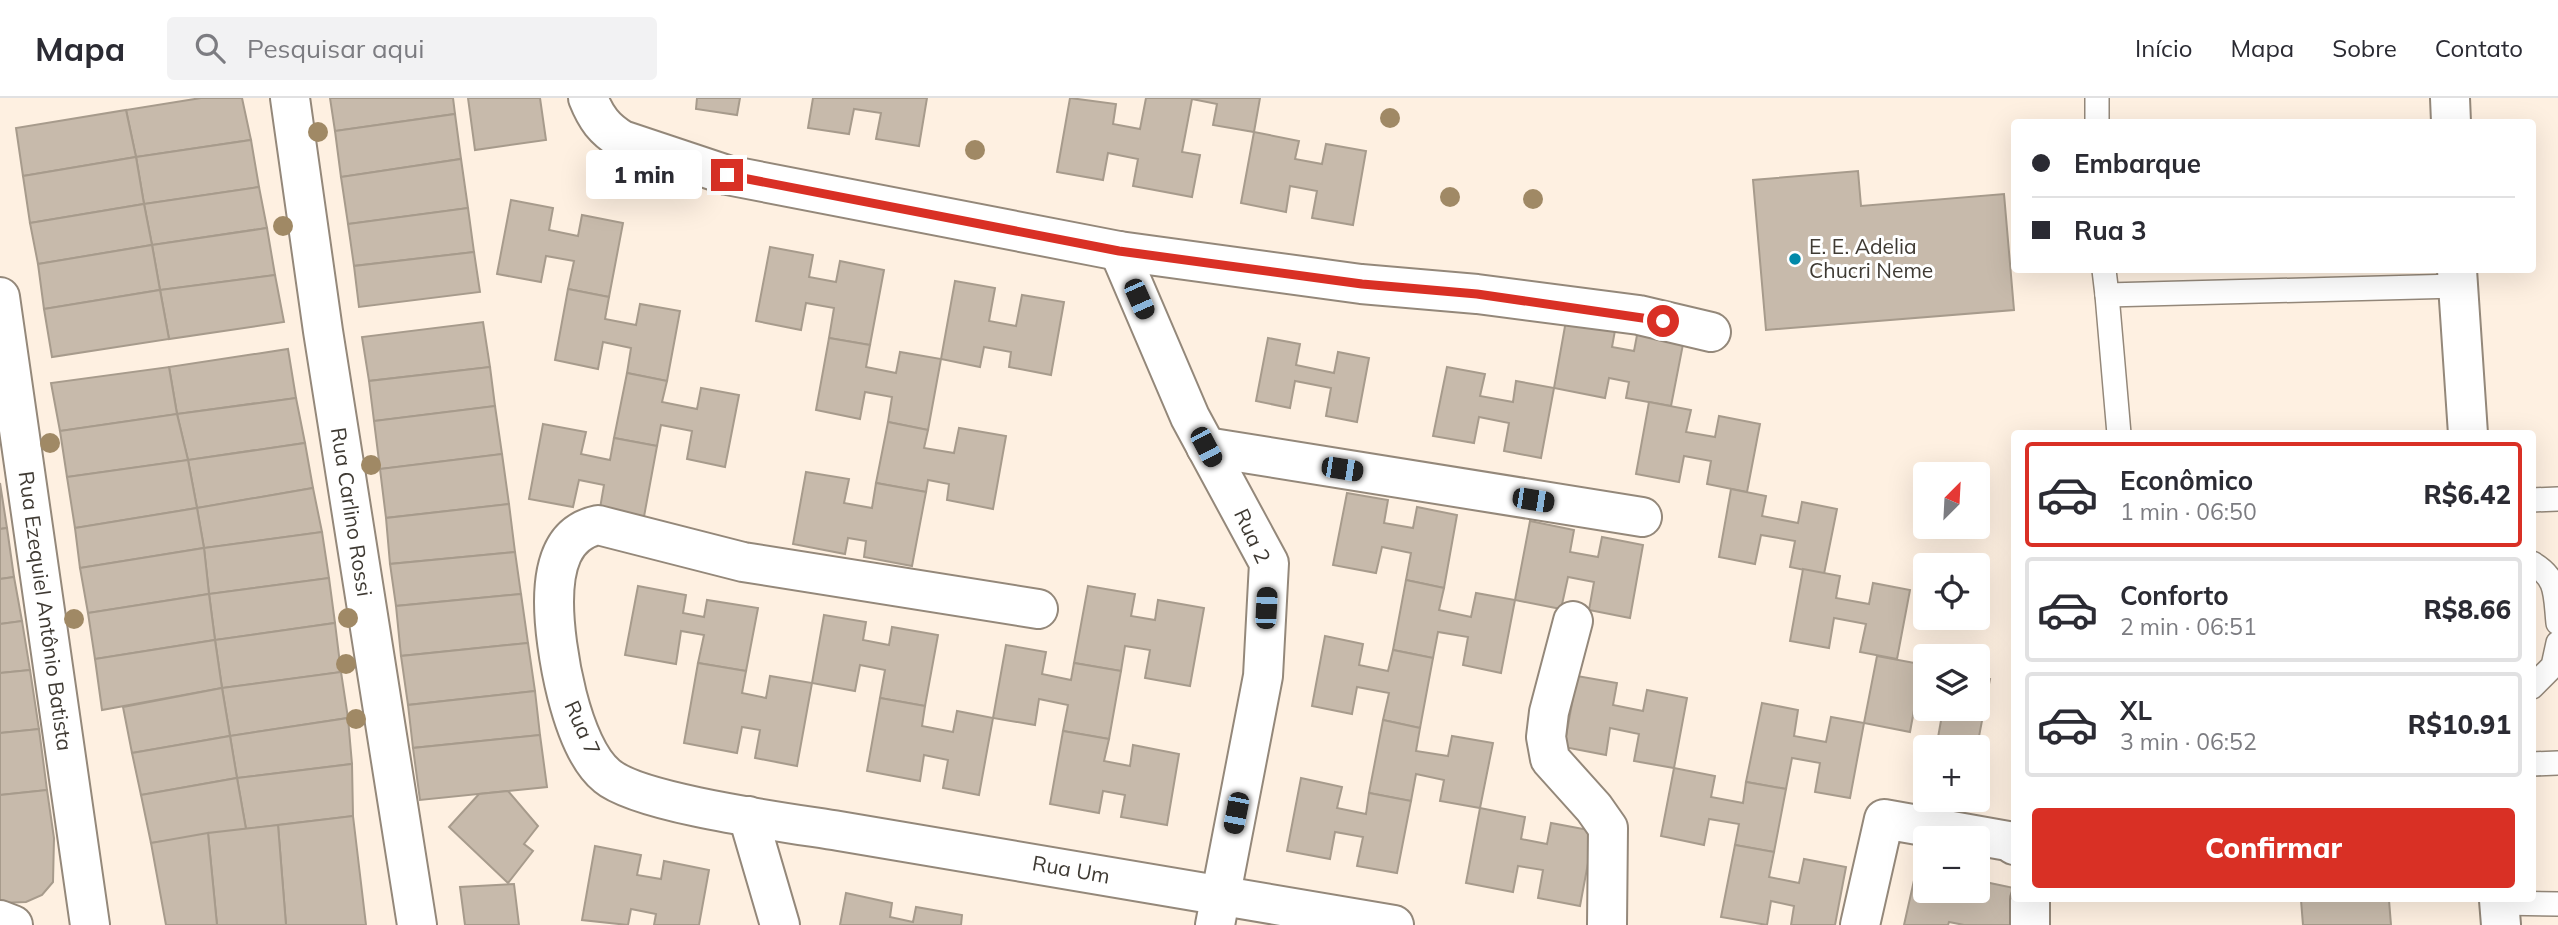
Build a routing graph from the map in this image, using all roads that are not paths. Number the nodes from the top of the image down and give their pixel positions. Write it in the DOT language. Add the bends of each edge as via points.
graph roads {
  1 [pos="290,98"];
  2 [pos="589,98"];
  3 [pos="2097,98"];
  4 [pos="2450,98"];
  5 [pos="2096,119"];
  6 [pos="2451,119"];
  7 [pos="1119,251"];
  8 [pos="2104,273"];
  9 [pos="2457,278"];
  10 [pos="2106,295"];
  11 [pos="0,297"];
  12 [pos="1711,332"];
  13 [pos="2119,430"];
  14 [pos="2468,430"];
  15 [pos="1206,447"];
  16 [pos="2558,499"];
  17 [pos="2536,500"];
  18 [pos="1642,517"];
  19 [pos="2536,565"];
  20 [pos="1038,610"];
  21 [pos="1573,621"];
  22 [pos="2558,623"];
  23 [pos="2558,643"];
  24 [pos="2536,683"];
  25 [pos="2558,763"];
  26 [pos="2536,764"];
  27 [pos="748,816"];
  28 [pos="2011,843"];
  29 [pos="2030,902"];
  30 [pos="2558,904"];
  31 [pos="2500,909"];
  32 [pos="1218,910"];
  33 [pos="0,920"];
  34 [pos="13,925"];
  35 [pos="90,925"];
  36 [pos="417,925"];
  37 [pos="780,925"];
  38 [pos="1394,925"];
  39 [pos="1607,925"];
  40 [pos="1860,925"];
  41 [pos="2030,925"];
  1 -- 36 [label="street, Rua Carlino Rossi"];
  2 -- 7 [label="street" via="607,131 664,157 727,175"];
  3 -- 5 [label="lane"];
  4 -- 6 [label="street"];
  7 -- 12 [label="street" via="1639,315"];
  7 -- 15 [label="street, Rua 2"];
  8 -- 10 [label="lane"];
  9 -- 10 [label="lane"];
  9 -- 14 [label="street"];
  10 -- 13 [label="lane"];
  11 -- 35 [label="street, Rua Ezequiel Antônio Batista"];
  15 -- 18 [label="street"];
  15 -- 32 [label="street, Rua 2" via="1269,563 1263,676"];
  16 -- 17 [label="lane"];
  19 -- 22 [label="lane" via="2554,580"];
  20 -- 27 [label="street, Rua 7" via="743,562 598,526 584,528 560,557 554,579 554,613 568,704 584,743 605,776 630,790"];
  21 -- 39 [label="street" via="1546,737 1550,759 1608,828"];
  23 -- 24 [label="lane" via="2553,666"];
  25 -- 26 [label="lane"];
  27 -- 32 [label="street, Rua Um"];
  27 -- 37 [label="street"];
  28 -- 40 [label="street" via="1884,819"];
  29 -- 41 [label="street"];
  30 -- 31 [label="lane"];
  32 -- 38 [label="street, Rua Um"];
  33 -- 34 [label="street"];
}
